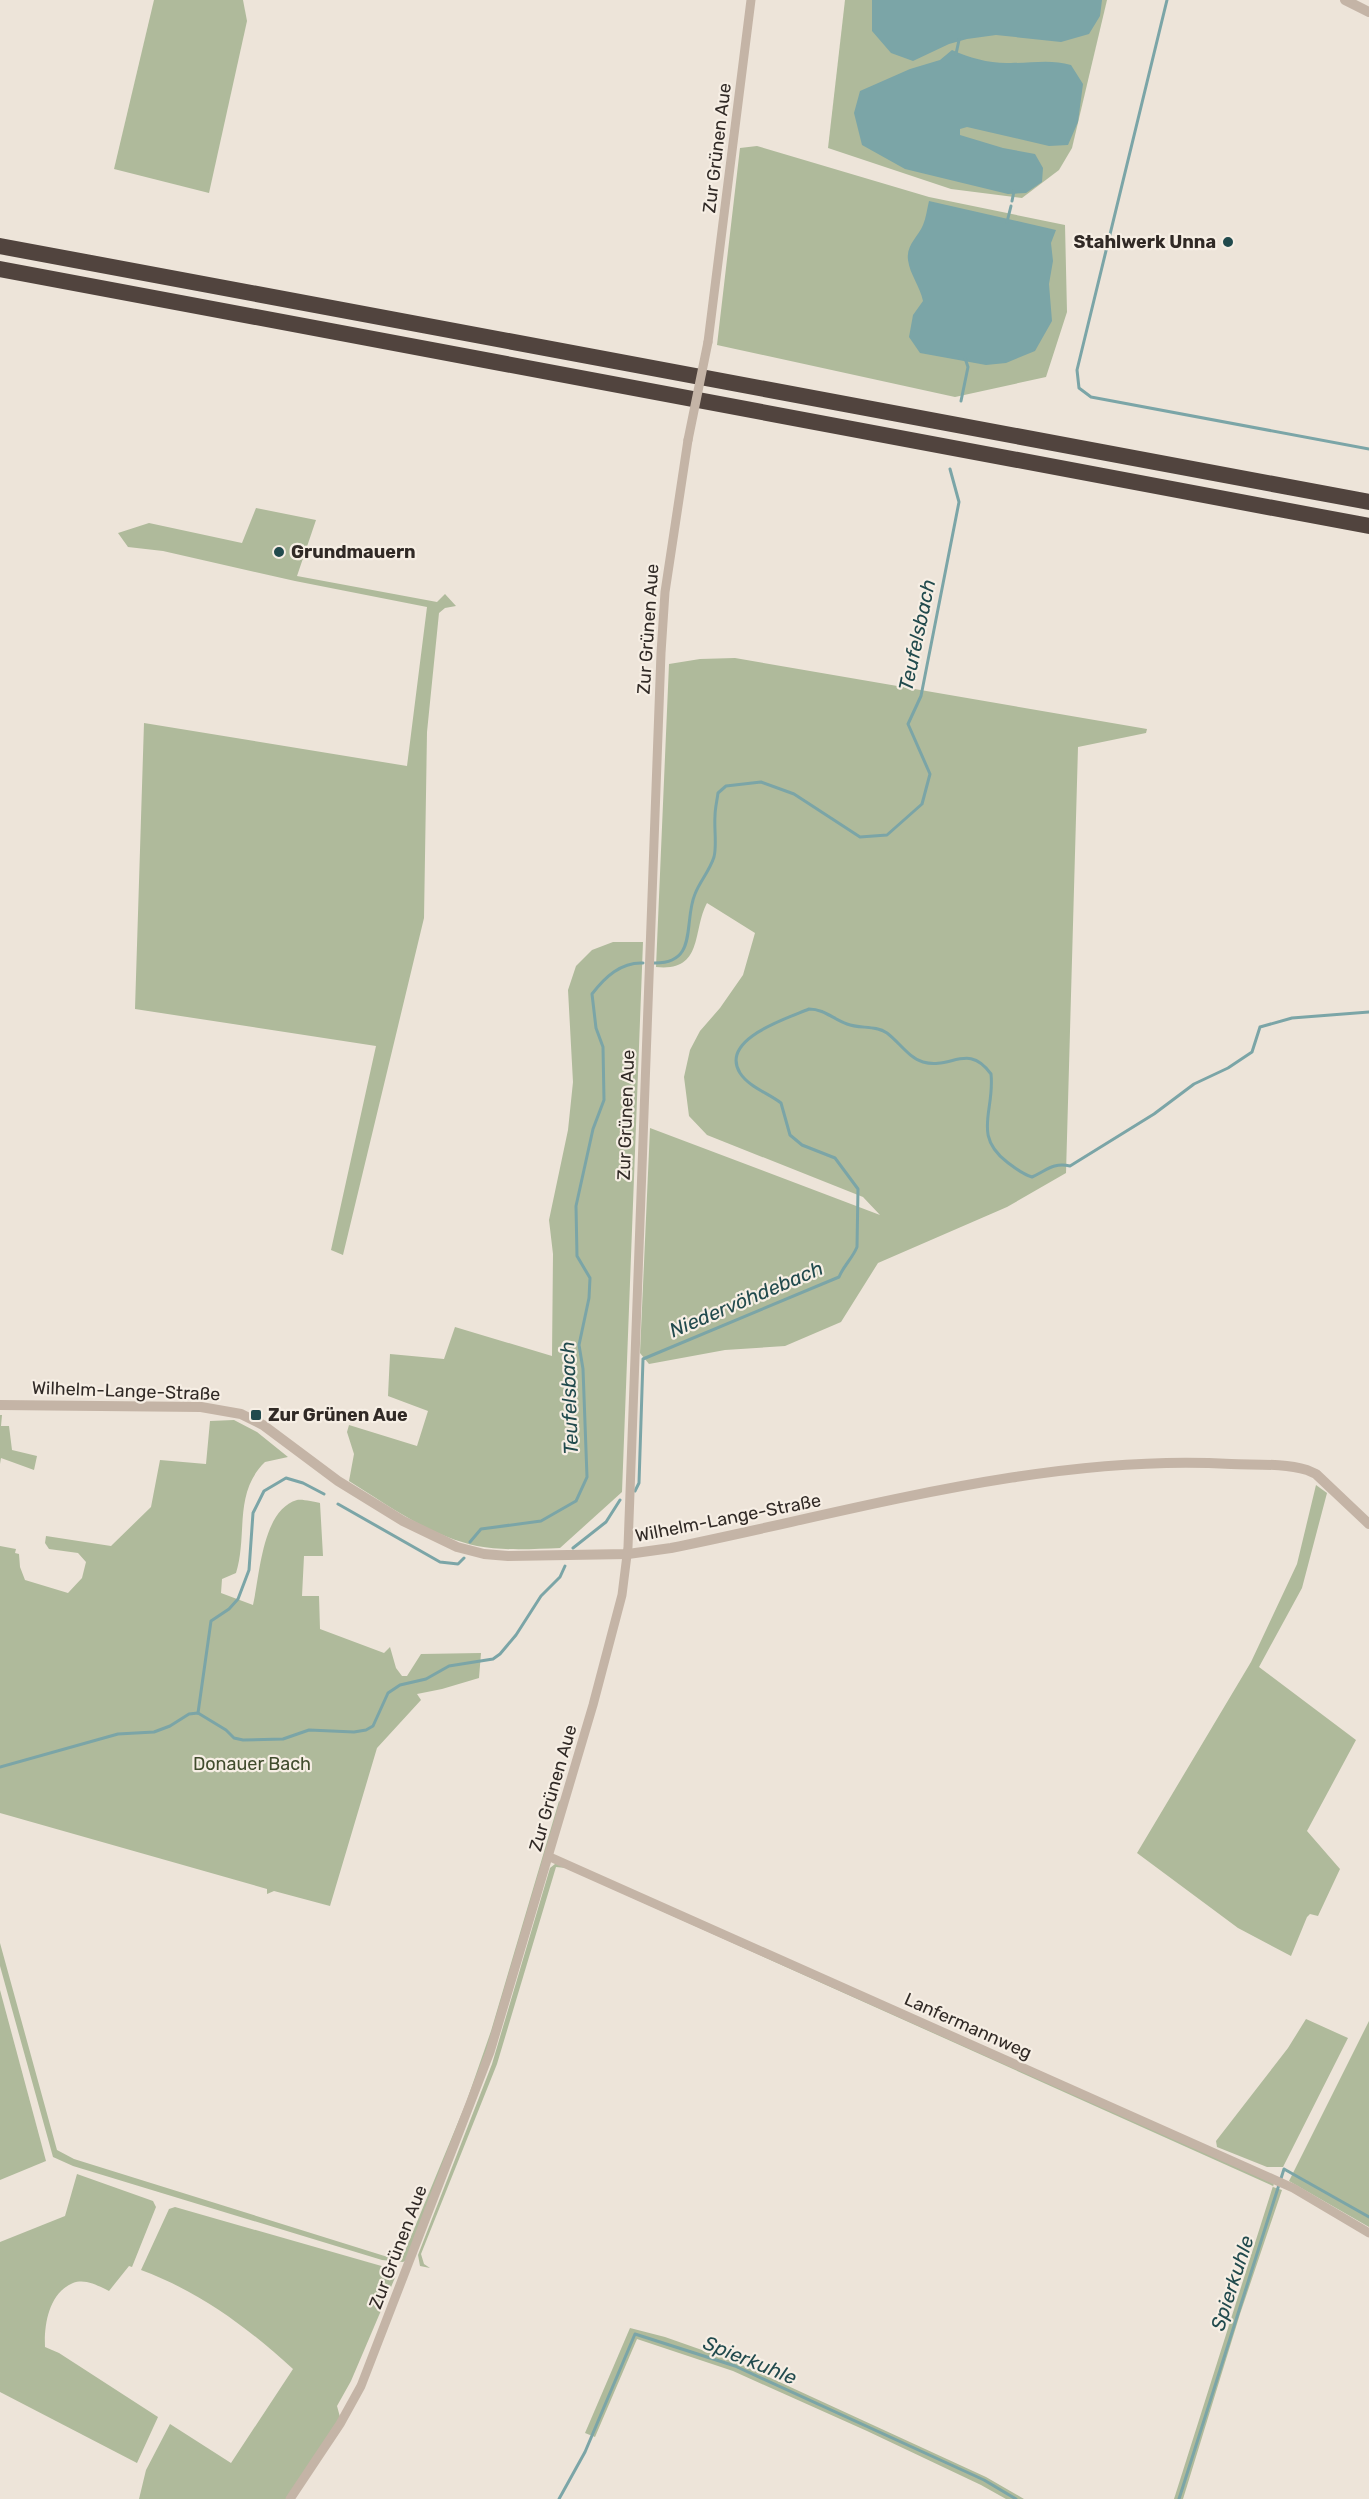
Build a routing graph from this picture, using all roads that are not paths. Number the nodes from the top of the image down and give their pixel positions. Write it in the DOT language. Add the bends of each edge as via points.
graph roads {
  1 [pos="751,0"];
  2 [pos="1345,0"];
  3 [pos="1369,12"];
  4 [pos="0,246"];
  5 [pos="0,269"];
  6 [pos="1369,502"];
  7 [pos="1369,526"];
  8 [pos="0,1405"];
  9 [pos="1369,1524"];
  10 [pos="627,1554"];
  11 [pos="550,1857"];
  12 [pos="1369,2233"];
  13 [pos="290,2499"];
  1 -- 10 [label="street, Zur Grünen Aue, bridge" via="708,342 688,440 665,592"];
  2 -- 3 [label="street"];
  4 -- 6 [label="highway"];
  5 -- 7 [label="highway"];
  8 -- 10 [label="street, Wilhelm-Lange-Straße" via="227,1410 263,1425 356,1493 457,1547 508,1556"];
  9 -- 10 [label="street, Wilhelm-Lange-Straße" via="1307,1470 1206,1462 1143,1463 975,1484"];
  10 -- 11 [label="street, Zur Grünen Aue" via="622,1595"];
  11 -- 12 [label="street, Lanfermannweg" via="1293,2188"];
  11 -- 13 [label="street, Zur Grünen Aue" via="490,2052 364,2378 340,2424"];
}
